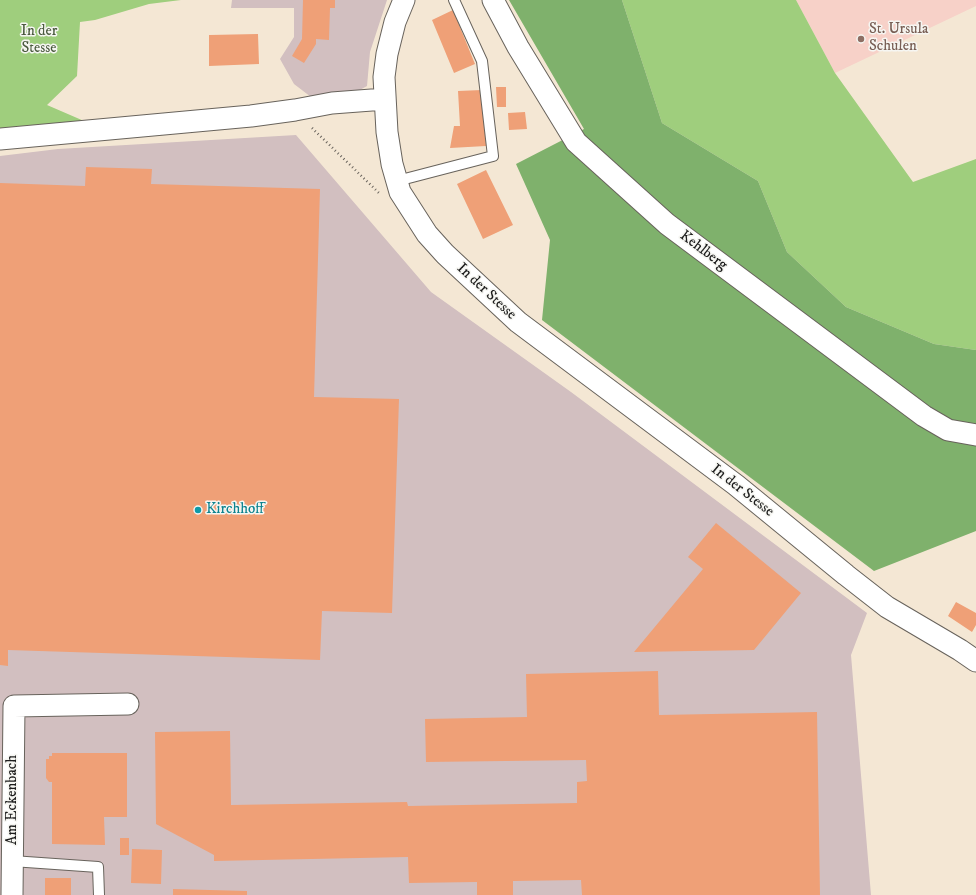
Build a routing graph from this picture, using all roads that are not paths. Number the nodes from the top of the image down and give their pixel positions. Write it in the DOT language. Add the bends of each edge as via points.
graph roads {
  1 [pos="404,0"];
  2 [pos="454,0"];
  3 [pos="493,0"];
  4 [pos="385,99"];
  5 [pos="0,139"];
  6 [pos="397,182"];
  7 [pos="976,435"];
  8 [pos="976,661"];
  9 [pos="128,704"];
  10 [pos="7,706"];
  11 [pos="12,861"];
  12 [pos="12,895"];
  13 [pos="99,895"];
  1 -- 4 [label="street, In der Stesse" via="387,54"];
  2 -- 6 [label="lane" via="482,61 493,156"];
  3 -- 7 [label="street, Kehlberg" via="518,47 576,142 668,224 924,416 948,430"];
  4 -- 5 [label="street" via="332,102 251,116"];
  4 -- 6 [label="street, In der Stesse" via="387,132"];
  6 -- 8 [label="street, In der Stesse" via="400,192 427,234 518,322 736,485 887,607"];
  9 -- 10 [label="street, Am Eckenbach"];
  10 -- 11 [label="street, Am Eckenbach"];
  11 -- 12 [label="street, Am Eckenbach"];
  11 -- 13 [label="lane" via="98,867"];
}
